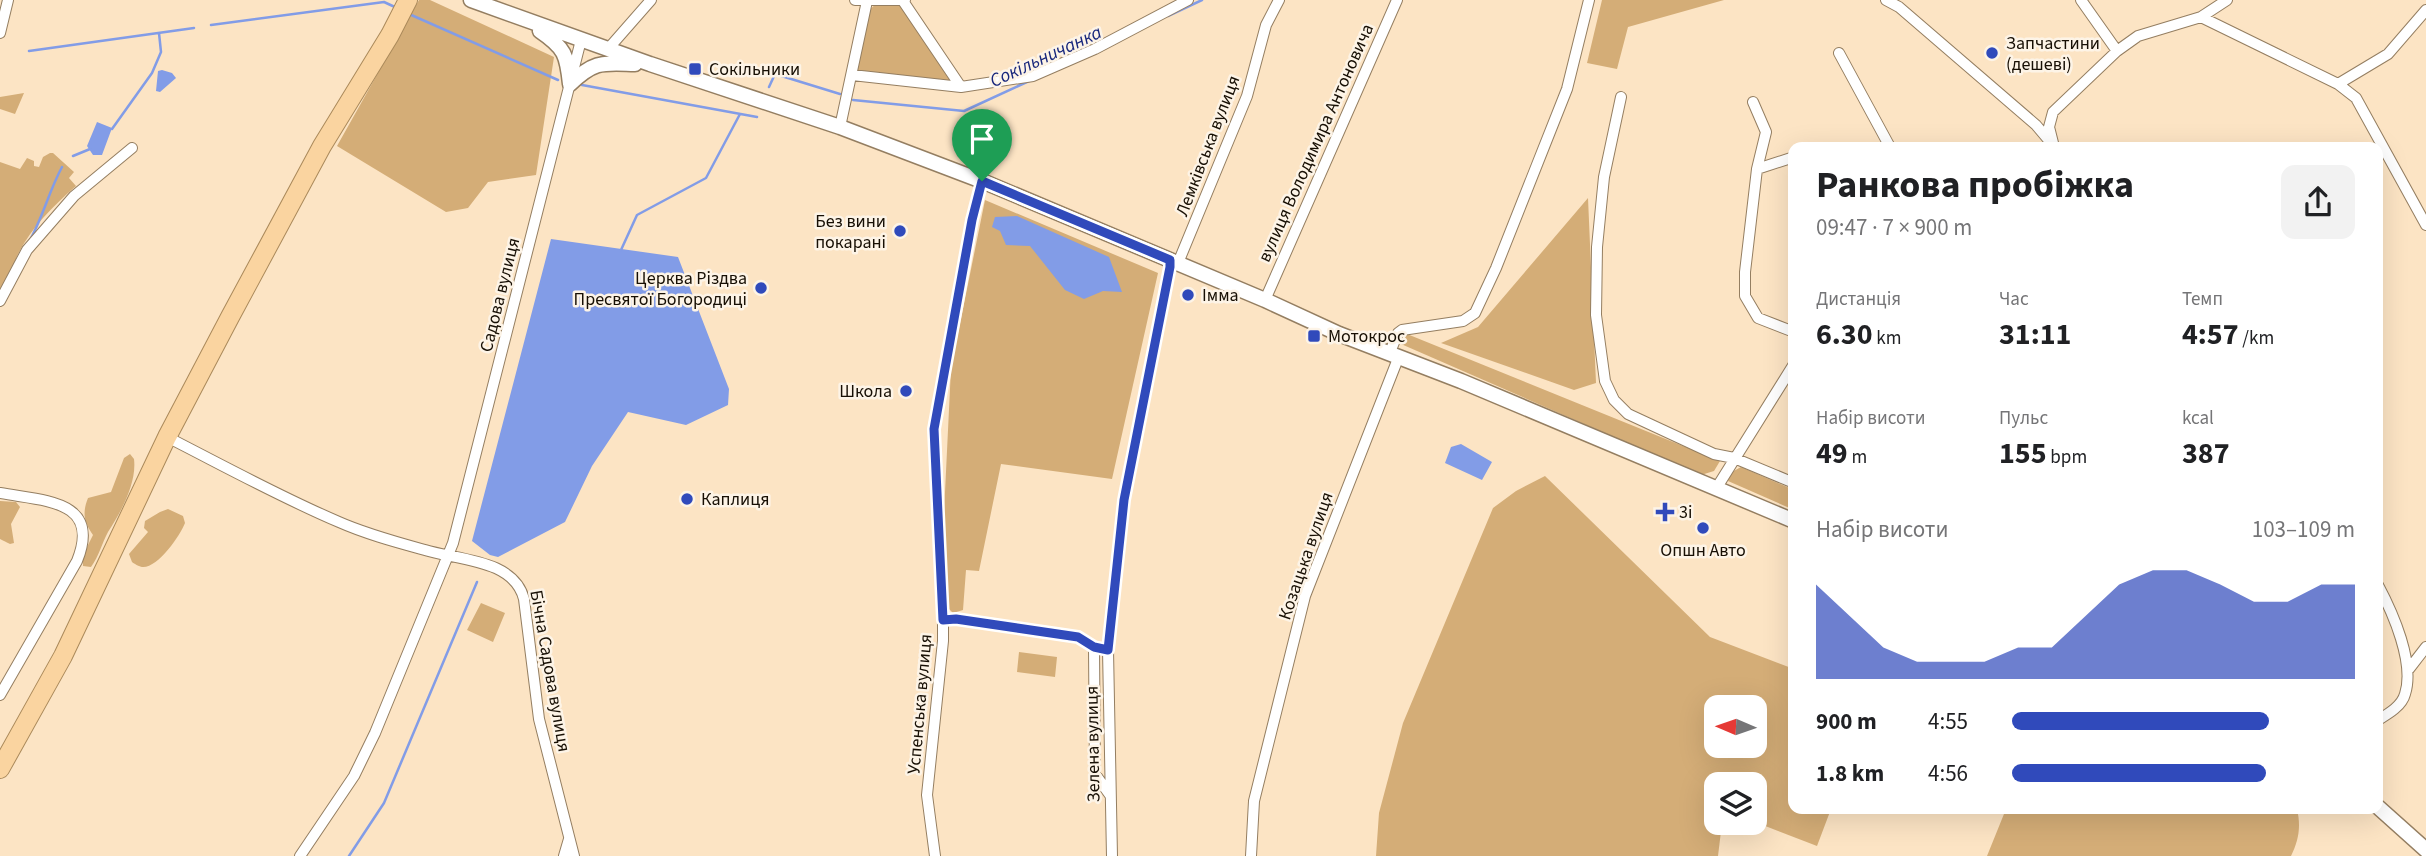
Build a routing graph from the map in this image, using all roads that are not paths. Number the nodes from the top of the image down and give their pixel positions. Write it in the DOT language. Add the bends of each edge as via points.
graph roads {
  1 [pos="8,0"];
  2 [pos="408,0"];
  3 [pos="471,0"];
  4 [pos="651,0"];
  5 [pos="855,0"];
  6 [pos="904,0"];
  7 [pos="1188,0"];
  8 [pos="1279,0"];
  9 [pos="1397,0"];
  10 [pos="1589,0"];
  11 [pos="1886,0"];
  12 [pos="2081,0"];
  13 [pos="2227,0"];
  14 [pos="866,1"];
  15 [pos="2426,10"];
  16 [pos="521,18"];
  17 [pos="2201,18"];
  18 [pos="0,33"];
  19 [pos="581,40"];
  20 [pos="608,50"];
  21 [pos="2117,51"];
  22 [pos="1839,53"];
  23 [pos="650,64"];
  24 [pos="852,75"];
  25 [pos="570,84"];
  26 [pos="2337,84"];
  27 [pos="961,87"];
  28 [pos="1621,97"];
  29 [pos="1753,103"];
  30 [pos="840,127"];
  31 [pos="1887,142"];
  32 [pos="2049,142"];
  33 [pos="2053,142"];
  34 [pos="2380,142"];
  35 [pos="2383,147"];
  36 [pos="132,148"];
  37 [pos="1788,159"];
  38 [pos="1757,169"];
  39 [pos="982,181"];
  40 [pos="2426,225"];
  41 [pos="1174,261"];
  42 [pos="1265,300"];
  43 [pos="0,301"];
  44 [pos="1788,330"];
  45 [pos="1395,354"];
  46 [pos="1788,374"];
  47 [pos="167,437"];
  48 [pos="1734,458"];
  49 [pos="1788,480"];
  50 [pos="1714,488"];
  51 [pos="0,493"];
  52 [pos="1788,519"];
  53 [pos="448,556"];
  54 [pos="2383,596"];
  55 [pos="943,620"];
  56 [pos="1094,647"];
  57 [pos="2426,647"];
  58 [pos="1108,650"];
  59 [pos="2409,668"];
  60 [pos="0,695"];
  61 [pos="2383,717"];
  62 [pos="0,769"];
  63 [pos="1110,795"];
  64 [pos="2383,811"];
  65 [pos="570,839"];
  66 [pos="2426,850"];
  67 [pos="300,856"];
  68 [pos="564,856"];
  69 [pos="574,856"];
  70 [pos="935,856"];
  71 [pos="1112,856"];
  72 [pos="1251,856"];
  1 -- 18 [label="street"];
  2 -- 47 [label="highway" via="322,146"];
  3 -- 16 [label="main road"];
  4 -- 20 [label="street"];
  5 -- 14 [label="street"];
  6 -- 14 [label="street"];
  6 -- 27 [label="street"];
  7 -- 27 [label="street" via="1032,76"];
  8 -- 41 [label="street, Лемківська вулиця" via="1266,25 1247,96"];
  9 -- 42 [label="street, вулиця Володимира Антоновича"];
  10 -- 45 [label="street" via="1567,89 1475,313 1463,321 1402,330"];
  11 -- 32 [label="street" via="2025,116"];
  12 -- 21 [label="street"];
  13 -- 17 [label="street"];
  14 -- 24 [label="street"];
  15 -- 26 [label="street" via="2388,54"];
  16 -- 19 [label="main road"];
  16 -- 25 [label="main road" via="568,59"];
  17 -- 21 [label="street" via="2138,36"];
  17 -- 26 [label="street"];
  19 -- 20 [label="main road"];
  19 -- 25 [label="street, Садова вулиця"];
  20 -- 23 [label="main road"];
  21 -- 33 [label="street" via="2053,112 2049,127"];
  22 -- 31 [label="street"];
  23 -- 25 [label="main road" via="597,63"];
  23 -- 30 [label="main road"];
  24 -- 27 [label="street"];
  24 -- 30 [label="street"];
  25 -- 53 [label="street, Садова вулиця"];
  26 -- 34 [label="street" via="2356,98"];
  28 -- 48 [label="street" via="1604,177 1597,247 1597,315 1605,382 1628,414 1714,454"];
  29 -- 38 [label="street" via="1766,132"];
  30 -- 39 [label="main road"];
  35 -- 40 [label="street"];
  36 -- 43 [label="street" via="74,196 27,250"];
  37 -- 38 [label="street"];
  38 -- 44 [label="street" via="1745,296 1758,318"];
  39 -- 41 [label="main road"];
  39 -- 55 [label="street, Успенська вулиця" via="934,429"];
  41 -- 42 [label="main road"];
  41 -- 58 [label="street, Зелена вулиця" via="1124,500"];
  42 -- 45 [label="main road"];
  45 -- 50 [label="main road"];
  45 -- 72 [label="street, Козацька вулиця" via="1305,596 1254,801"];
  46 -- 48 [label="street"];
  47 -- 53 [label="street" via="341,524"];
  47 -- 62 [label="highway" via="63,656"];
  48 -- 49 [label="street"];
  48 -- 50 [label="street"];
  50 -- 52 [label="main road"];
  51 -- 60 [label="street" via="70,509 79,518 84,535 77,561"];
  53 -- 65 [label="street, Бічна Садова вулиця" via="492,567 521,589 539,719"];
  53 -- 67 [label="street, Садова вулиця" via="354,776"];
  54 -- 59 [label="street"];
  55 -- 56 [label="street" via="1078,637"];
  55 -- 70 [label="street, Успенська вулиця" via="928,795"];
  56 -- 58 [label="street"];
  56 -- 63 [label="street" via="1095,775"];
  57 -- 59 [label="street"];
  58 -- 63 [label="street, Зелена вулиця"];
  59 -- 61 [label="street" via="2405,696"];
  63 -- 71 [label="street, Зелена вулиця"];
  64 -- 66 [label="main road"];
  65 -- 68 [label="street"];
  65 -- 69 [label="street, Бічна Садова вулиця"];
}
